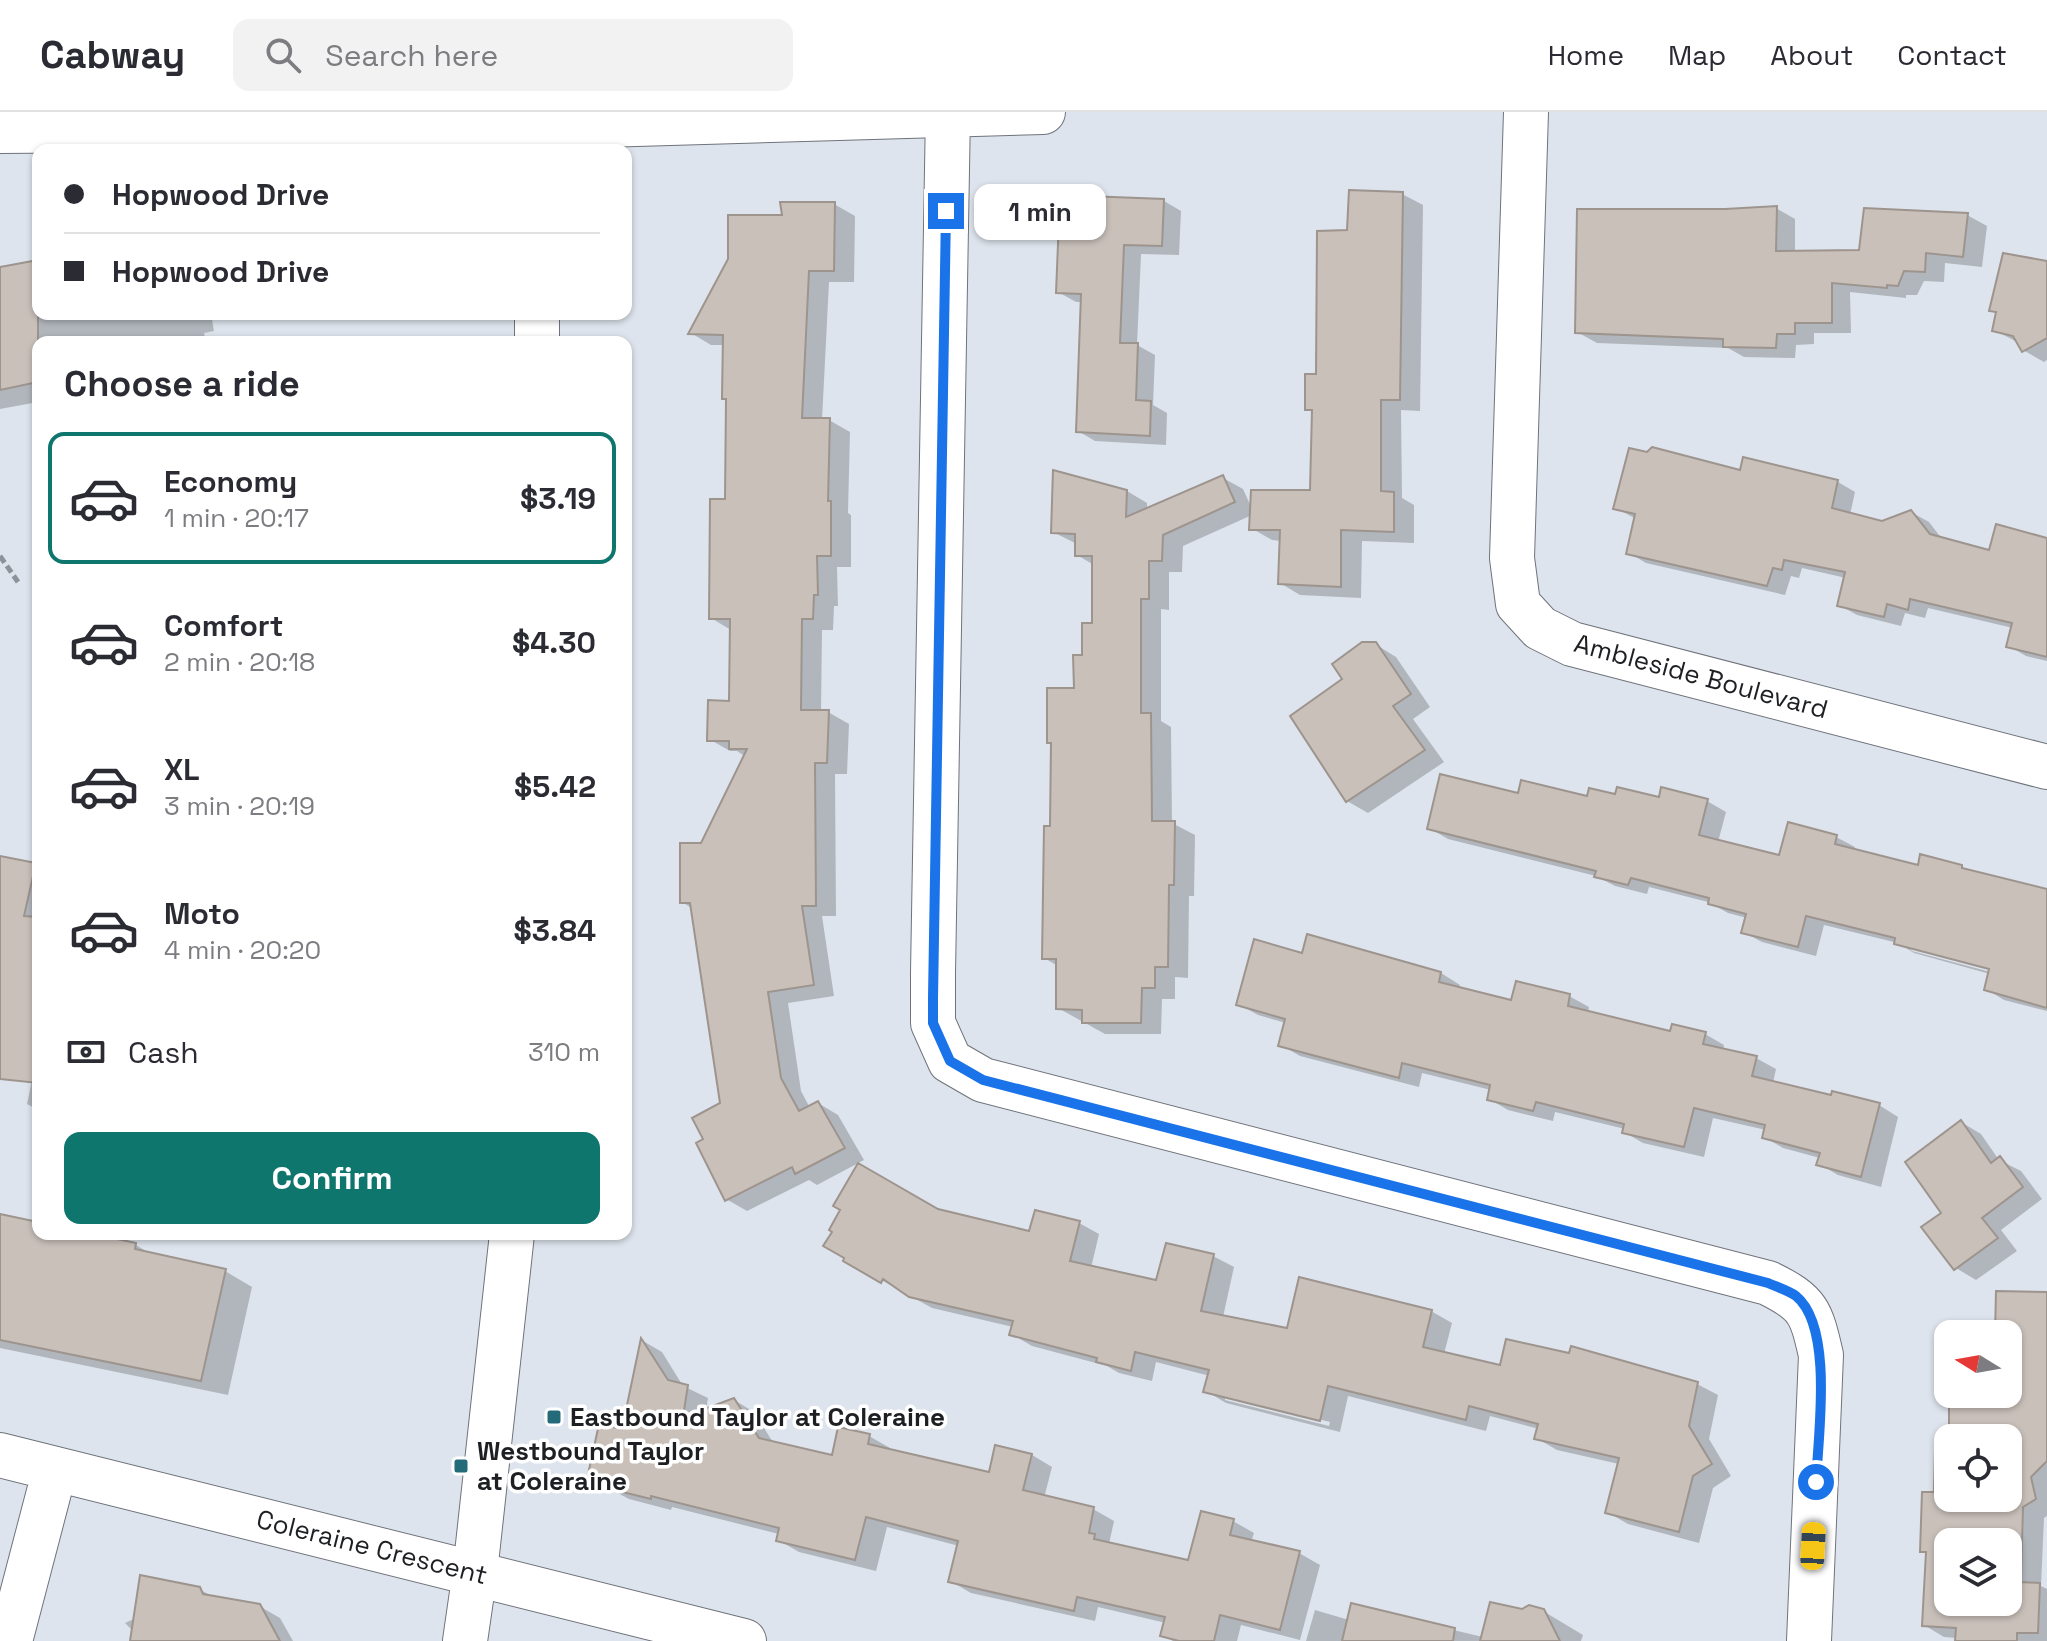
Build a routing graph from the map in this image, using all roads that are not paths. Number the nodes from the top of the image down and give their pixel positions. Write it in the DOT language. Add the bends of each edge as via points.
graph roads {
  1 [pos="1043,112"];
  2 [pos="1526,112"];
  3 [pos="948,114"];
  4 [pos="535,130"];
  5 [pos="0,131"];
  6 [pos="2047,767"];
  7 [pos="511,1240"];
  8 [pos="0,1455"];
  9 [pos="55,1469"];
  10 [pos="475,1572"];
  11 [pos="10,1641"];
  12 [pos="465,1641"];
  13 [pos="744,1641"];
  14 [pos="1809,1641"];
  1 -- 3 [label="street"];
  2 -- 6 [label="street, Ambleside Boulevard" via="1512,558 1518,604 1540,628 1572,644"];
  3 -- 4 [label="street"];
  3 -- 14 [label="street" via="933,1023 950,1061 983,1080 1768,1283 1797,1297 1813,1318 1821,1355"];
  4 -- 5 [label="street"];
  7 -- 10 [label="street"];
  8 -- 9 [label="street, Coleraine Crescent"];
  9 -- 10 [label="street, Coleraine Crescent"];
  9 -- 11 [label="street"];
  10 -- 12 [label="street"];
  10 -- 13 [label="street, Coleraine Crescent"];
}
